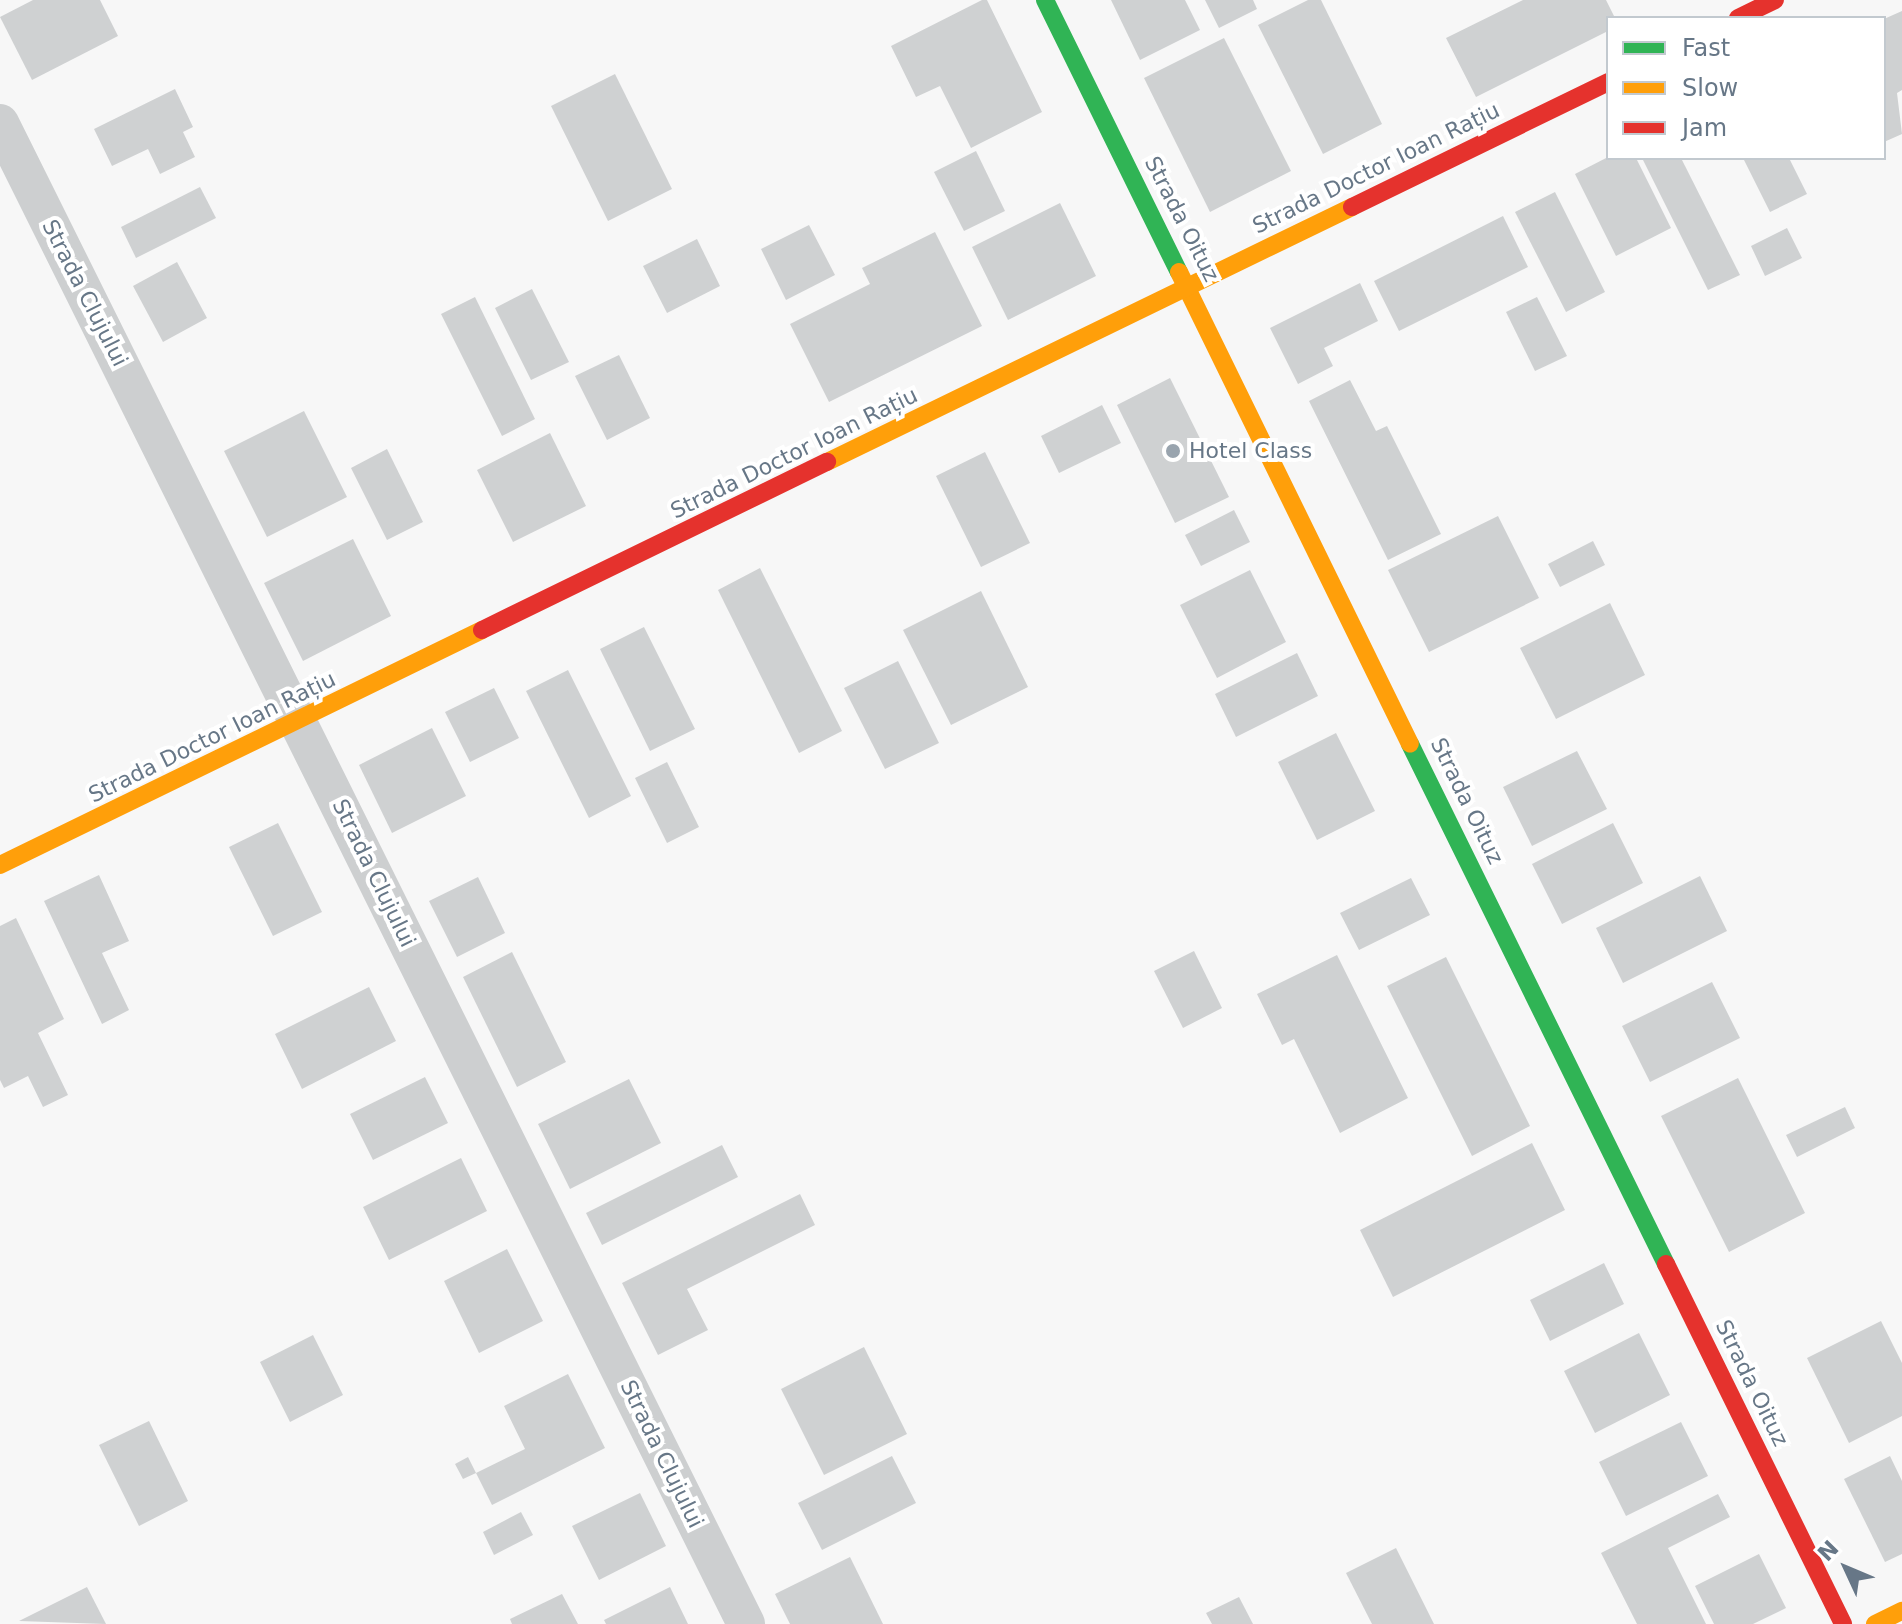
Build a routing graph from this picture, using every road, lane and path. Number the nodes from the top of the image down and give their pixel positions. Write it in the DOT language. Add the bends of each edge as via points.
graph roads {
  1 [pos="1045,0"];
  2 [pos="1775,0"];
  3 [pos="1742,16"];
  4 [pos="1606,83"];
  5 [pos="0,123"];
  6 [pos="1189,287"];
  7 [pos="299,722"];
  8 [pos="0,865"];
  9 [pos="1902,1611"];
  10 [pos="746,1624"];
  11 [pos="1843,1624"];
  12 [pos="1875,1624"];
  1 -- 6 [label="street, Strada Oituz"];
  2 -- 3 [label="street"];
  4 -- 6 [label="street, Strada Doctor Ioan Rațiu"];
  5 -- 7 [label="street, Strada Clujului"];
  6 -- 7 [label="street, Strada Doctor Ioan Rațiu"];
  6 -- 11 [label="street, Strada Oituz"];
  7 -- 8 [label="street, Strada Doctor Ioan Rațiu"];
  7 -- 10 [label="street, Strada Clujului"];
  9 -- 12 [label="street"];
}
